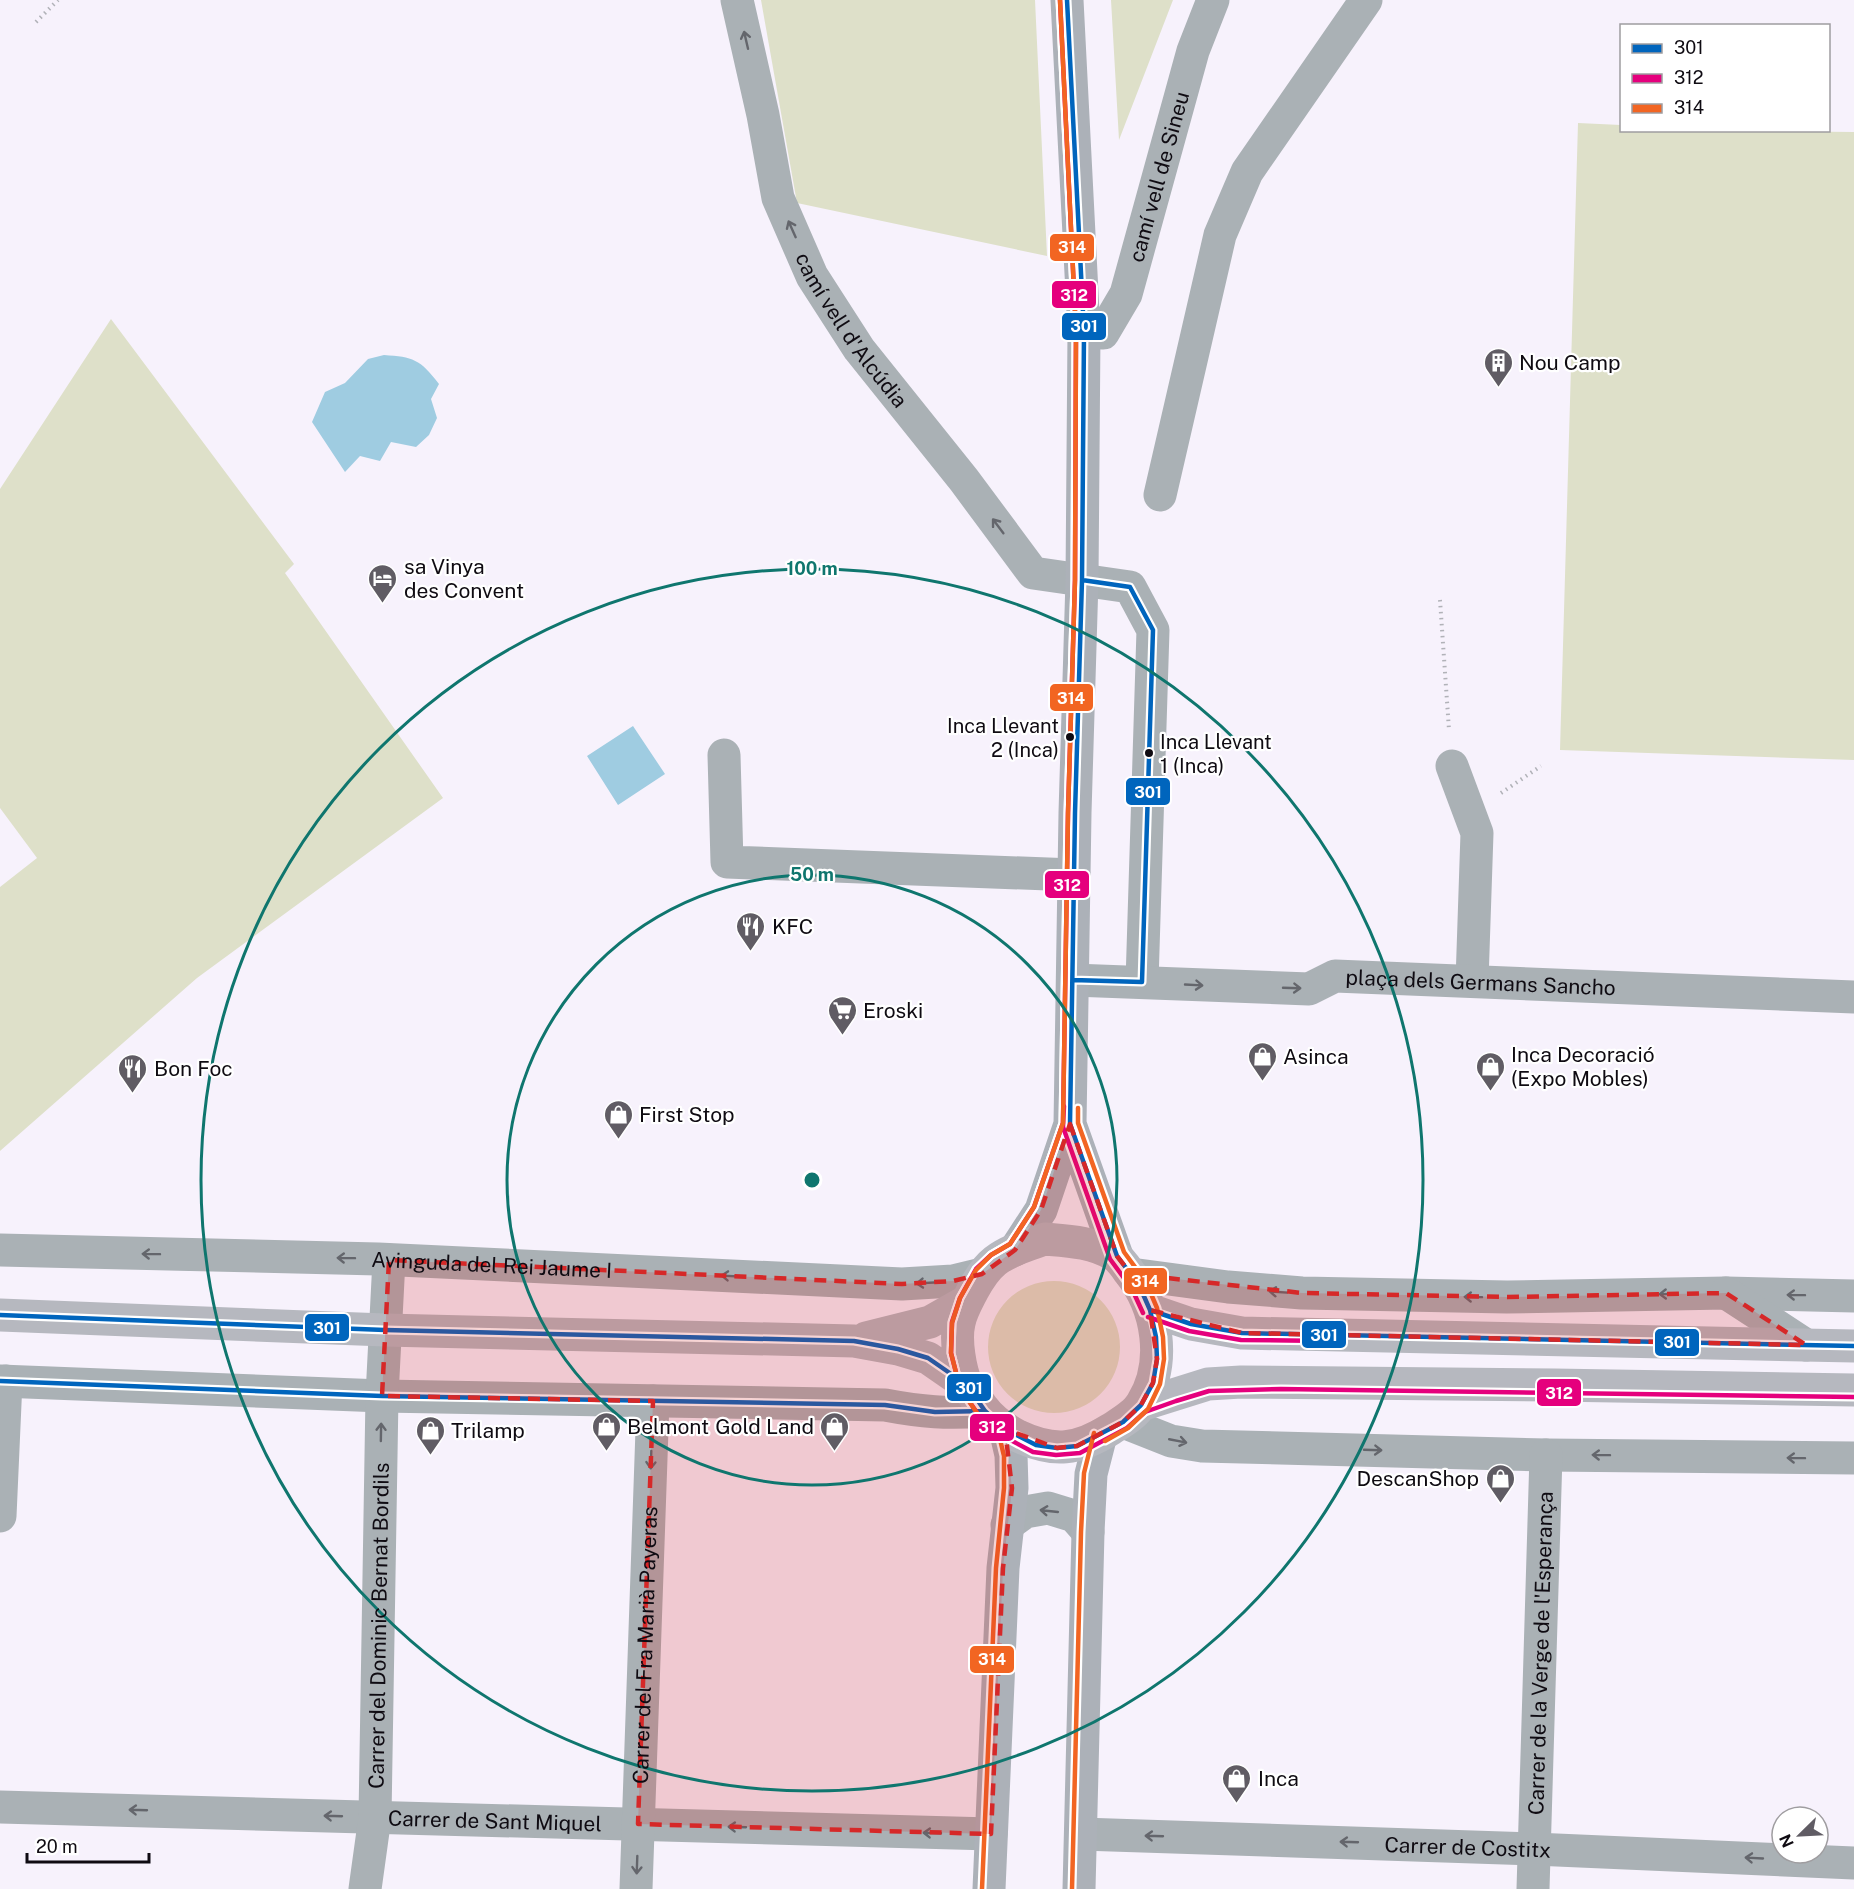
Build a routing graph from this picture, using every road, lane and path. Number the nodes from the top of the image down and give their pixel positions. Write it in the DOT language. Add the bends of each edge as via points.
graph roads {
  1 [pos="58,0"];
  2 [pos="737,0"];
  3 [pos="1067,0"];
  4 [pos="1213,0"];
  5 [pos="1366,0"];
  6 [pos="36,22"];
  7 [pos="1084,332"];
  8 [pos="1160,495"];
  9 [pos="1082,580"];
  10 [pos="1440,600"];
  11 [pos="724,755"];
  12 [pos="1452,766"];
  13 [pos="1074,875"];
  14 [pos="1073,980"];
  15 [pos="1472,981"];
  16 [pos="1142,982"];
  17 [pos="1854,997"];
  18 [pos="1070,1124"];
  19 [pos="0,1250"];
  20 [pos="1015,1250"];
  21 [pos="389,1260"];
  22 [pos="1124,1265"];
  23 [pos="975,1288"];
  24 [pos="1726,1293"];
  25 [pos="1854,1296"];
  26 [pos="1149,1310"];
  27 [pos="0,1315"];
  28 [pos="385,1330"];
  29 [pos="854,1341"];
  30 [pos="1806,1345"];
  31 [pos="1854,1346"];
  32 [pos="3,1381"];
  33 [pos="1854,1390"];
  34 [pos="382,1396"];
  35 [pos="653,1401"];
  36 [pos="986,1408"];
  37 [pos="1122,1421"];
  38 [pos="1546,1455"];
  39 [pos="1854,1458"];
  40 [pos="0,1516"];
  41 [pos="1007,1525"];
  42 [pos="1088,1532"];
  43 [pos="0,1807"];
  44 [pos="375,1817"];
  45 [pos="638,1824"];
  46 [pos="991,1834"];
  47 [pos="1081,1834"];
  48 [pos="1534,1849"];
  49 [pos="1854,1863"];
  50 [pos="365,1889"];
  51 [pos="636,1889"];
  52 [pos="988,1889"];
  53 [pos="1079,1889"];
  54 [pos="1533,1889"];
  1 -- 6 [label="path"];
  9 -- 2 [label="street, camí vell d'Alcúdia, one-way" via="1033,573 859,349 812,276 778,198"];
  3 -- 7 [label="main road"];
  4 -- 7 [label="street, camí vell de Sineu" via="1194,51 1126,294 1104,333"];
  5 -- 8 [label="street" via="1246,172 1221,236"];
  7 -- 9 [label="main road"];
  9 -- 13 [label="main road"];
  9 -- 16 [label="street, camí vell d'Alcúdia" via="1130,587 1153,630"];
  10 -- 12 [label="path"];
  11 -- 13 [label="street" via="727,862"];
  12 -- 15 [label="street" via="1478,833"];
  13 -- 14 [label="main road"];
  14 -- 16 [label="street, plaça dels Germans Sancho"];
  14 -- 18 [label="main road"];
  16 -- 15 [label="street, plaça dels Germans Sancho, one-way" via="1310,989 1335,976"];
  15 -- 17 [label="street, plaça dels Germans Sancho"];
  18 -- 20 [label="main road" via="1041,1210"];
  18 -- 22 [label="main road"];
  21 -- 19 [label="street, Avinguda del Rei Jaume I, one-way"];
  20 -- 22 [label="highway" via="1044,1239 1073,1240 1099,1248"];
  20 -- 23 [label="highway" via="995,1261"];
  23 -- 21 [label="street, Avinguda del Rei Jaume I, one-way" via="953,1281 902,1284"];
  21 -- 28 [label="street, Carrer del Dominic Bernat Bordils"];
  24 -- 22 [label="street, one-way" via="1507,1297 1302,1293 1228,1287"];
  22 -- 26 [label="highway" via="1139,1285"];
  23 -- 29 [label="highway" via="930,1322"];
  23 -- 36 [label="highway" via="959,1323 958,1352"];
  25 -- 24 [label="street, one-way"];
  24 -- 30 [label="street"];
  26 -- 30 [label="highway" via="1191,1324 1242,1333"];
  26 -- 37 [label="highway" via="1156,1337 1153,1383"];
  27 -- 28 [label="highway"];
  28 -- 29 [label="highway"];
  28 -- 34 [label="street, Carrer del Dominic Bernat Bordils"];
  29 -- 36 [label="highway" via="928,1358"];
  30 -- 31 [label="highway"];
  32 -- 34 [label="street"];
  32 -- 40 [label="street"];
  33 -- 37 [label="highway" via="1281,1381 1208,1384"];
  34 -- 35 [label="street"];
  44 -- 34 [label="street, Carrer del Dominic Bernat Bordils, one-way"];
  35 -- 36 [label="street" via="885,1405 949,1414"];
  35 -- 45 [label="street, Carrer del Fra Marià Payeras, one-way"];
  36 -- 37 [label="highway" via="1036,1445 1057,1448 1077,1446"];
  36 -- 41 [label="main road" via="1011,1455"];
  37 -- 38 [label="street, one-way" via="1171,1441 1202,1446"];
  37 -- 42 [label="main road" via="1091,1474"];
  39 -- 38 [label="street, one-way"];
  38 -- 48 [label="street, Carrer de la Verge de l'Esperança"];
  42 -- 41 [label="street, one-way" via="1074,1516 1048,1508 1025,1512"];
  41 -- 46 [label="main road"];
  42 -- 47 [label="main road"];
  44 -- 43 [label="street, Carrer de Sant Miquel, one-way"];
  44 -- 45 [label="street, Carrer de Sant Miquel"];
  44 -- 50 [label="street, Carrer del Dominic Bernat Bordils"];
  46 -- 45 [label="street, Carrer de Sant Miquel, one-way"];
  45 -- 51 [label="street, Carrer del Fra Marià Payeras, one-way"];
  46 -- 52 [label="main road"];
  48 -- 47 [label="street, Carrer de Costitx, one-way"];
  47 -- 53 [label="main road"];
  49 -- 48 [label="street, Carrer de Costitx, one-way"];
  48 -- 54 [label="street, Carrer de la Verge de l'Esperança"];
}
